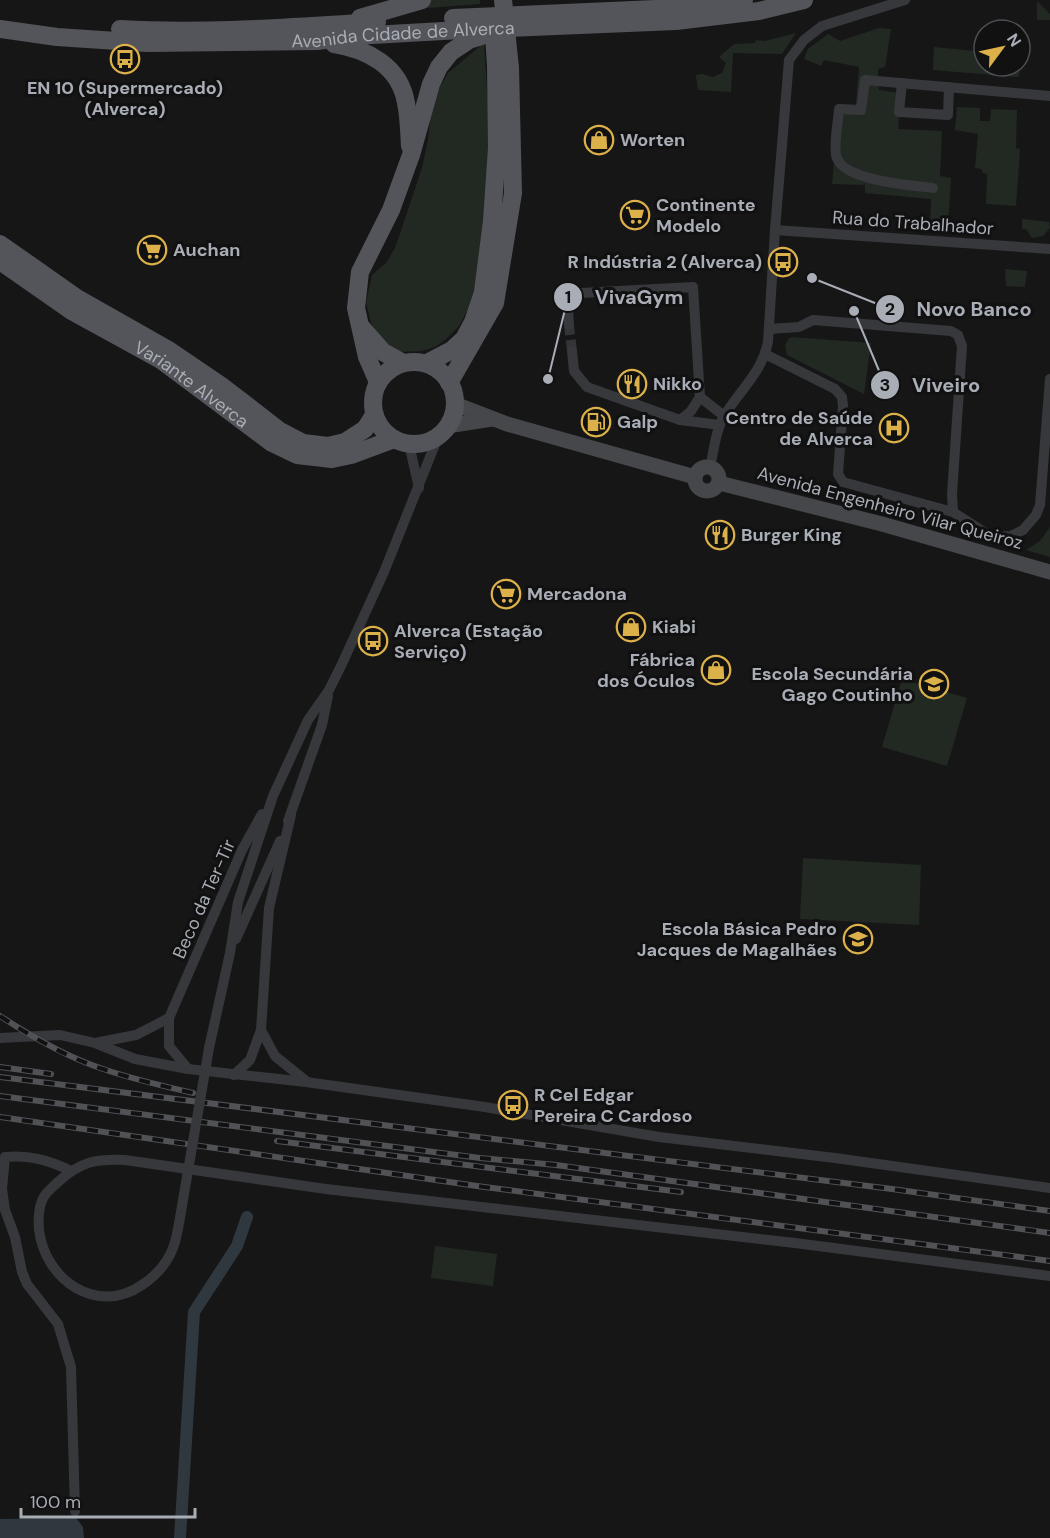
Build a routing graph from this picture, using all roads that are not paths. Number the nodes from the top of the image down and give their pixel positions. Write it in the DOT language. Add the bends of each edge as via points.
graph roads {
  1 [pos="422,0"];
  2 [pos="492,0"];
  3 [pos="503,0"];
  4 [pos="590,0"];
  5 [pos="744,0"];
  6 [pos="804,0"];
  7 [pos="905,0"];
  8 [pos="0,19"];
  9 [pos="538,21"];
  10 [pos="339,24"];
  11 [pos="0,29"];
  12 [pos="317,42"];
  13 [pos="503,67"];
  14 [pos="902,83"];
  15 [pos="949,87"];
  16 [pos="1050,96"];
  17 [pos="411,155"];
  18 [pos="933,188"];
  19 [pos="775,230"];
  20 [pos="0,244"];
  21 [pos="1050,249"];
  22 [pos="0,261"];
  23 [pos="569,325"];
  24 [pos="361,326"];
  25 [pos="769,329"];
  26 [pos="572,351"];
  27 [pos="765,354"];
  28 [pos="403,363"];
  29 [pos="427,363"];
  30 [pos="1050,379"];
  31 [pos="378,382"];
  32 [pos="449,383"];
  33 [pos="700,397"];
  34 [pos="455,404"];
  35 [pos="374,415"];
  36 [pos="492,419"];
  37 [pos="680,420"];
  38 [pos="722,421"];
  39 [pos="442,432"];
  40 [pos="401,442"];
  41 [pos="710,467"];
  42 [pos="695,477"];
  43 [pos="719,483"];
  44 [pos="418,488"];
  45 [pos="953,512"];
  46 [pos="1050,572"];
  47 [pos="329,690"];
  48 [pos="273,796"];
  49 [pos="291,815"];
  50 [pos="230,952"];
  51 [pos="169,1018"];
  52 [pos="261,1030"];
  53 [pos="0,1038"];
  54 [pos="95,1043"];
  55 [pos="188,1069"];
  56 [pos="234,1075"];
  57 [pos="306,1082"];
  58 [pos="71,1171"];
  59 [pos="1050,1177"];
  60 [pos="1025,1183"];
  61 [pos="1050,1188"];
  62 [pos="1050,1276"];
  63 [pos="75,1511"];
  1 -- 10 [label="main road"];
  2 -- 13 [label="main road, bridge"];
  3 -- 13 [label="main road, bridge"];
  4 -- 9 [label="main road"];
  5 -- 9 [label="main road, Avenida Cidade de Alverca"];
  6 -- 9 [label="main road, Avenida Cidade de Alverca" via="759,11 676,21"];
  7 -- 19 [label="street" via="822,26 804,40 789,60"];
  8 -- 10 [label="main road, Avenida Cidade de Alverca" via="149,30"];
  9 -- 10 [label="main road, Avenida Cidade de Alverca"];
  9 -- 12 [label="main road, Avenida Cidade de Alverca"];
  9 -- 17 [label="main road" via="485,34 451,52 431,84"];
  11 -- 12 [label="main road, Avenida Cidade de Alverca" via="147,43"];
  12 -- 17 [label="main road" via="354,47 385,64 406,100"];
  13 -- 29 [label="main road" via="483,292 464,339"];
  13 -- 32 [label="main road" via="513,193 495,303"];
  14 -- 15 [label="street"];
  14 -- 15 [label="street" via="899,112 948,115"];
  14 -- 18 [label="street" via="865,80 861,110 839,109 836,155 848,170 868,178"];
  15 -- 16 [label="street"];
  17 -- 24 [label="main road" via="391,210 360,272 356,308"];
  19 -- 21 [label="street, Rua do Trabalhador"];
  19 -- 25 [label="street"];
  20 -- 35 [label="main road, Variante Alverca" via="77,298 167,349 303,444 328,446 345,442 365,429"];
  22 -- 40 [label="main road, Variante Alverca" via="69,310 161,360 272,443 297,455 332,459"];
  23 -- 33 [label="street" via="568,309 581,293 693,287"];
  24 -- 28 [label="main road" via="383,352"];
  24 -- 31 [label="main road" via="367,357"];
  25 -- 27 [label="street"];
  25 -- 45 [label="street" via="799,327 813,320 951,331 958,335 962,346"];
  26 -- 37 [label="street" via="574,370 587,387"];
  27 -- 38 [label="street" via="752,381"];
  27 -- 45 [label="street" via="840,395 843,406 838,474 843,482"];
  28 -- 29 [label="main road"];
  28 -- 31 [label="main road"];
  29 -- 32 [label="main road"];
  30 -- 45 [label="street" via="1042,494 1036,515 1023,530 1004,538 987,534"];
  31 -- 35 [label="main road"];
  32 -- 34 [label="main road"];
  33 -- 37 [label="street"];
  33 -- 38 [label="street"];
  34 -- 36 [label="main road, Avenida Engenheiro Vilar Queiroz"];
  34 -- 39 [label="main road" via="454,414"];
  35 -- 40 [label="main road" via="378,424"];
  36 -- 39 [label="main road, Avenida Engenheiro Vilar Queiroz"];
  36 -- 42 [label="main road, Avenida Engenheiro Vilar Queiroz"];
  37 -- 38 [label="street"];
  38 -- 41 [label="street"];
  39 -- 40 [label="main road" via="419,444"];
  39 -- 44 [label="street"];
  40 -- 44 [label="street"];
  41 -- 42 [label="main road" via="699,470"];
  41 -- 43 [label="main road" via="717,471"];
  42 -- 43 [label="main road, Avenida Engenheiro Vilar Queiroz" via="696,485 703,491 714,489"];
  43 -- 46 [label="main road, Avenida Engenheiro Vilar Queiroz"];
  44 -- 47 [label="street"];
  47 -- 48 [label="street" via="308,720"];
  47 -- 49 [label="street" via="322,725"];
  48 -- 50 [label="street" via="238,902"];
  48 -- 51 [label="street, Beco da Ter-Tir" via="242,850"];
  49 -- 50 [label="street"];
  49 -- 52 [label="street" via="269,908"];
  50 -- 58 [label="street, bridge" via="175,1243 159,1271 128,1293 97,1296 70,1285 44,1251 38,1220 40,1206 45,1195"];
  51 -- 54 [label="street" via="136,1035"];
  51 -- 55 [label="street, Beco da Ter-Tir" via="169,1046"];
  52 -- 56 [label="street" via="250,1059"];
  52 -- 57 [label="street" via="275,1056"];
  53 -- 54 [label="street" via="60,1035"];
  54 -- 55 [label="street" via="135,1059"];
  55 -- 56 [label="street"];
  56 -- 57 [label="street"];
  57 -- 60 [label="street" via="659,1137"];
  58 -- 62 [label="street" via="94,1161 125,1160 326,1189"];
  58 -- 63 [label="street" via="27,1155 5,1157 2,1189 22,1272 58,1324 71,1367"];
  59 -- 60 [label="street"];
  60 -- 61 [label="street"];
}
